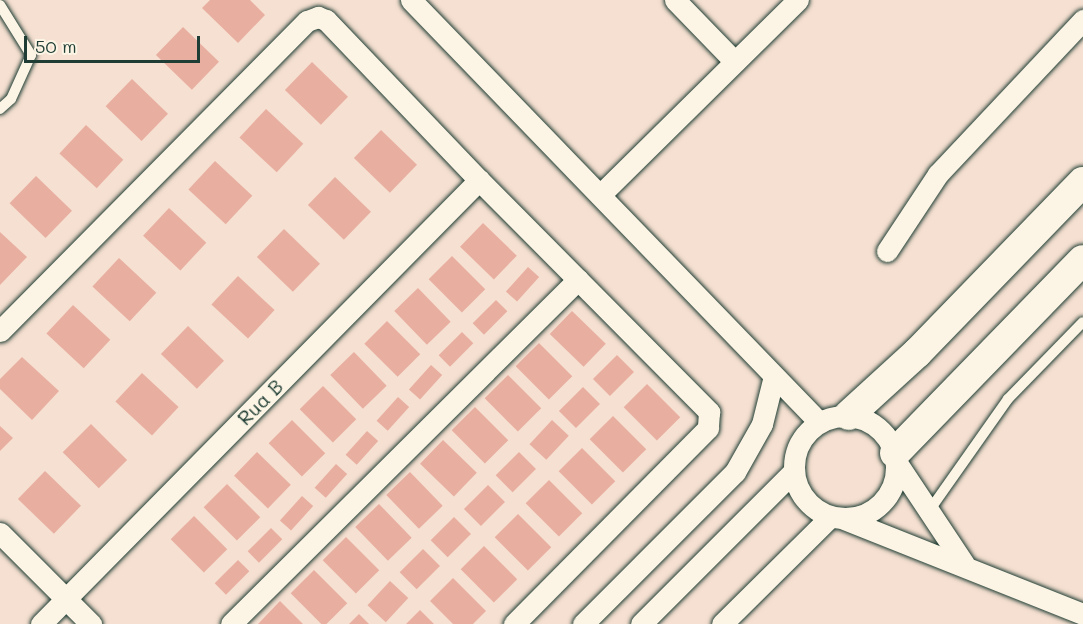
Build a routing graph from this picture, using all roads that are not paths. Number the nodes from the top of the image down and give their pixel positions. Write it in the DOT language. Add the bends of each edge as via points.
graph roads {
  1 [pos="411,0"];
  2 [pos="675,0"];
  3 [pos="798,0"];
  4 [pos="0,5"];
  5 [pos="1083,20"];
  6 [pos="735,62"];
  7 [pos="0,109"];
  8 [pos="479,180"];
  9 [pos="1083,182"];
  10 [pos="600,195"];
  11 [pos="887,251"];
  12 [pos="1083,260"];
  13 [pos="578,279"];
  14 [pos="1083,322"];
  15 [pos="0,331"];
  16 [pos="774,376"];
  17 [pos="849,416"];
  18 [pos="819,423"];
  19 [pos="896,458"];
  20 [pos="794,472"];
  21 [pos="929,511"];
  22 [pos="837,518"];
  23 [pos="0,533"];
  24 [pos="964,564"];
  25 [pos="66,599"];
  26 [pos="1083,614"];
  27 [pos="41,624"];
  28 [pos="91,624"];
  29 [pos="231,624"];
  30 [pos="514,624"];
  31 [pos="583,624"];
  32 [pos="641,624"];
  33 [pos="722,624"];
  1 -- 10 [label="street"];
  2 -- 6 [label="street"];
  3 -- 6 [label="street"];
  4 -- 7 [label="lane" via="31,55 11,99"];
  5 -- 11 [label="street" via="938,174"];
  6 -- 10 [label="street"];
  8 -- 13 [label="street"];
  8 -- 15 [label="street" via="327,20 318,17 299,30"];
  8 -- 25 [label="street, Rua B"];
  9 -- 17 [label="main road"];
  10 -- 16 [label="street"];
  12 -- 19 [label="main road"];
  13 -- 29 [label="street"];
  13 -- 30 [label="street" via="709,412 711,420 708,428"];
  14 -- 21 [label="lane" via="1008,399"];
  16 -- 18 [label="street"];
  16 -- 31 [label="street" via="762,424 735,472"];
  17 -- 18 [label="street"];
  17 -- 19 [label="street" via="878,427"];
  18 -- 20 [label="street" via="799,444"];
  19 -- 21 [label="street"];
  19 -- 22 [label="street" via="895,484 883,502 865,515"];
  20 -- 22 [label="street" via="806,500"];
  20 -- 32 [label="street"];
  21 -- 24 [label="street"];
  22 -- 24 [label="street"];
  22 -- 33 [label="street"];
  23 -- 25 [label="street"];
  24 -- 26 [label="street"];
  25 -- 27 [label="street, Rua B"];
  25 -- 28 [label="street"];
}
